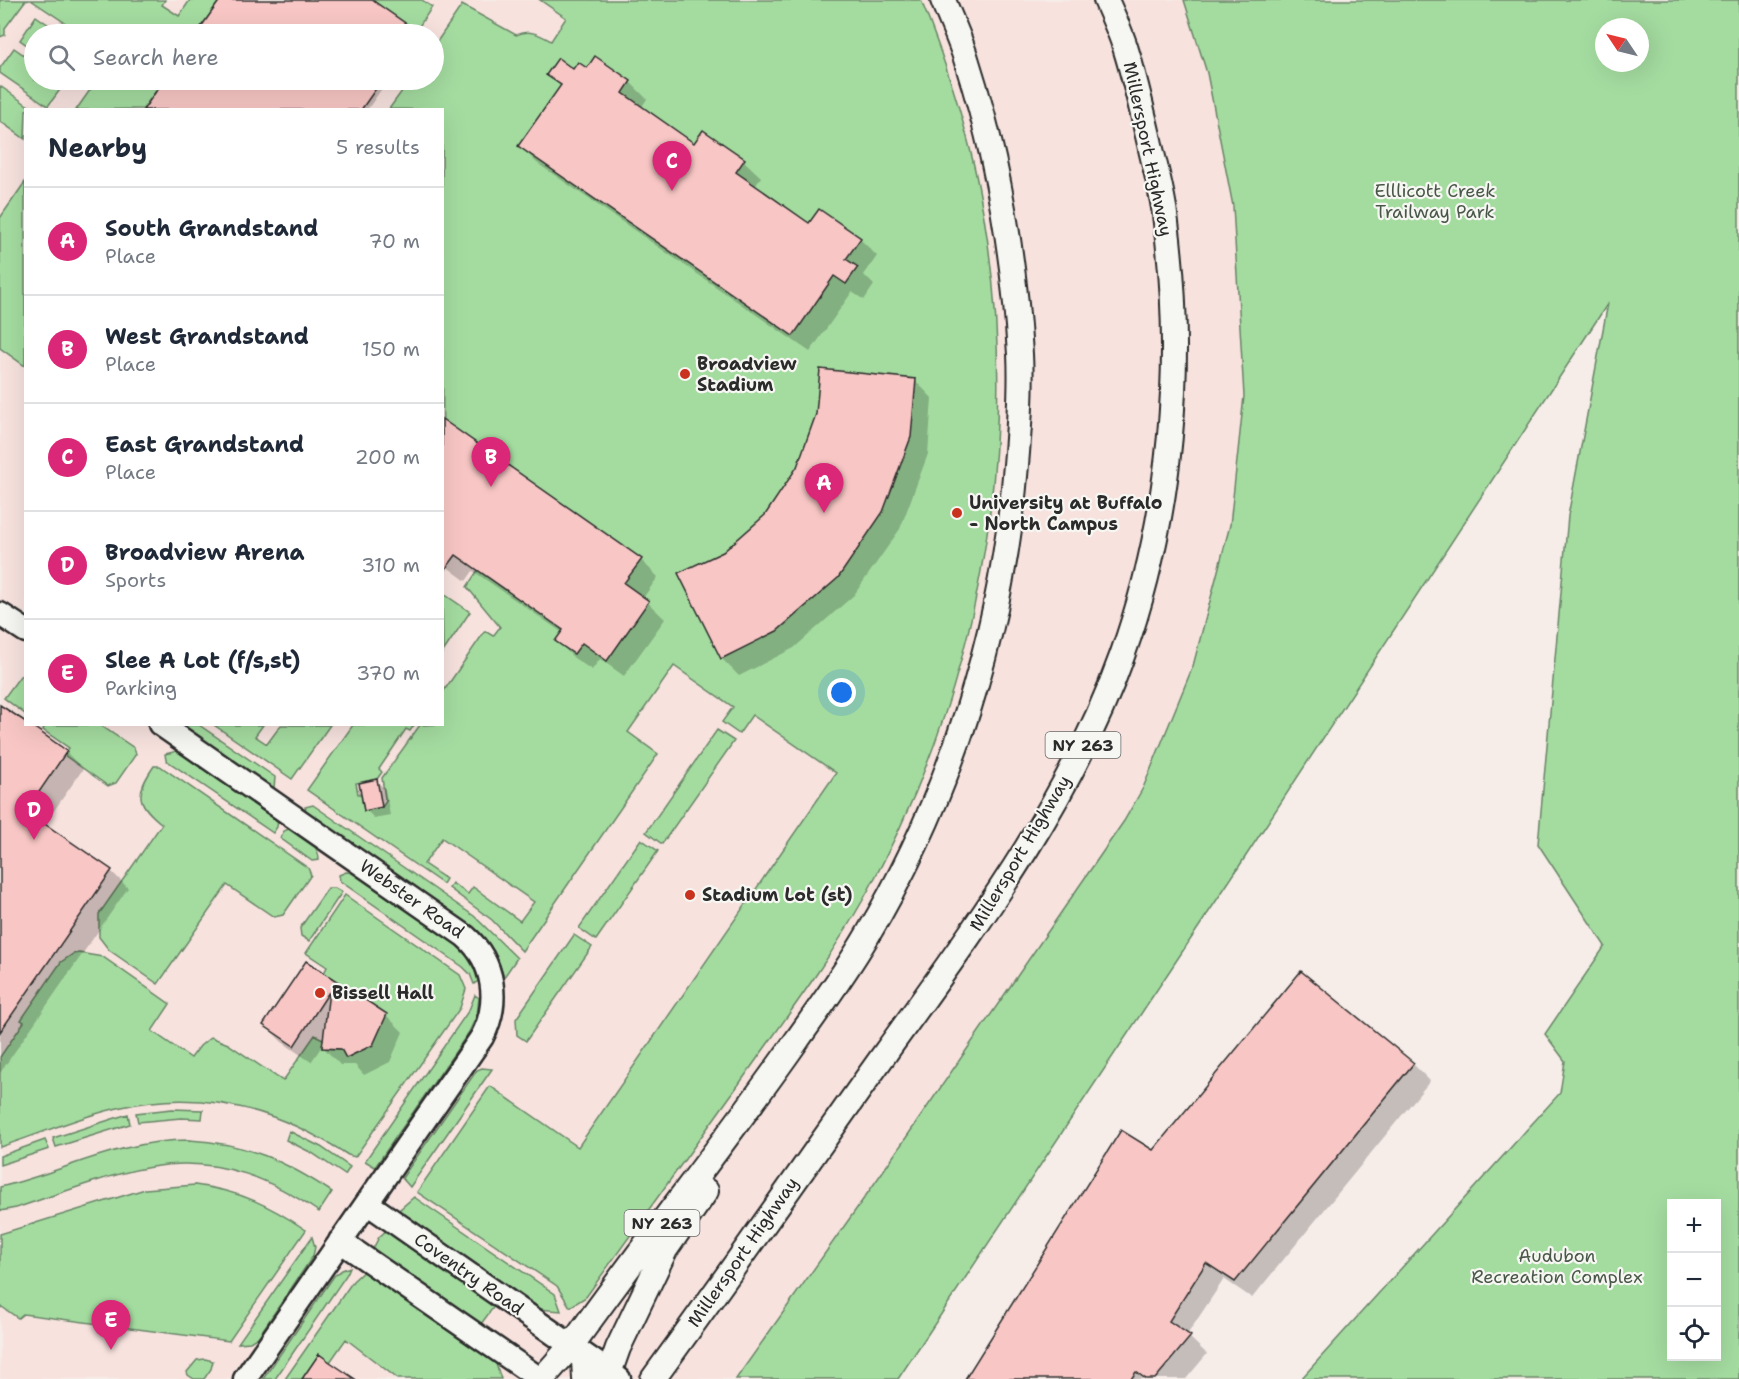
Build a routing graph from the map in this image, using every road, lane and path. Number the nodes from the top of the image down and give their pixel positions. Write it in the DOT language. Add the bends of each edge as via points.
graph roads {
  1 [pos="943,0"];
  2 [pos="1106,0"];
  3 [pos="0,614"];
  4 [pos="24,631"];
  5 [pos="163,726"];
  6 [pos="753,1102"];
  7 [pos="367,1203"];
  8 [pos="340,1241"];
  9 [pos="572,1345"];
  10 [pos="612,1377"];
  11 [pos="245,1379"];
  12 [pos="541,1379"];
  13 [pos="585,1379"];
  14 [pos="653,1379"];
  1 -- 6 [label="main road, NY 263" via="967,60 993,153 1009,249 1020,356 1012,519 973,694 940,789 867,936"];
  2 -- 14 [label="main road, Millersport Highway / NY 263" via="1125,46 1165,211 1174,348 1171,422 1161,502 1146,574 1122,656 1066,778 1001,891"];
  3 -- 4 [label="street"];
  5 -- 7 [label="street, Webster Road" via="457,930 473,943 486,963 493,1002 486,1030"];
  6 -- 9 [label="main road, NY 263"];
  6 -- 10 [label="main road" via="716,1178 665,1250 618,1348"];
  7 -- 8 [label="street, Webster Road"];
  7 -- 9 [label="street, Coventry Road"];
  8 -- 11 [label="street, Webster Road"];
  8 -- 12 [label="street"];
  9 -- 10 [label="street, Coventry Road"];
  9 -- 12 [label="main road, NY 263"];
  9 -- 13 [label="main road" via="584,1360"];
}
